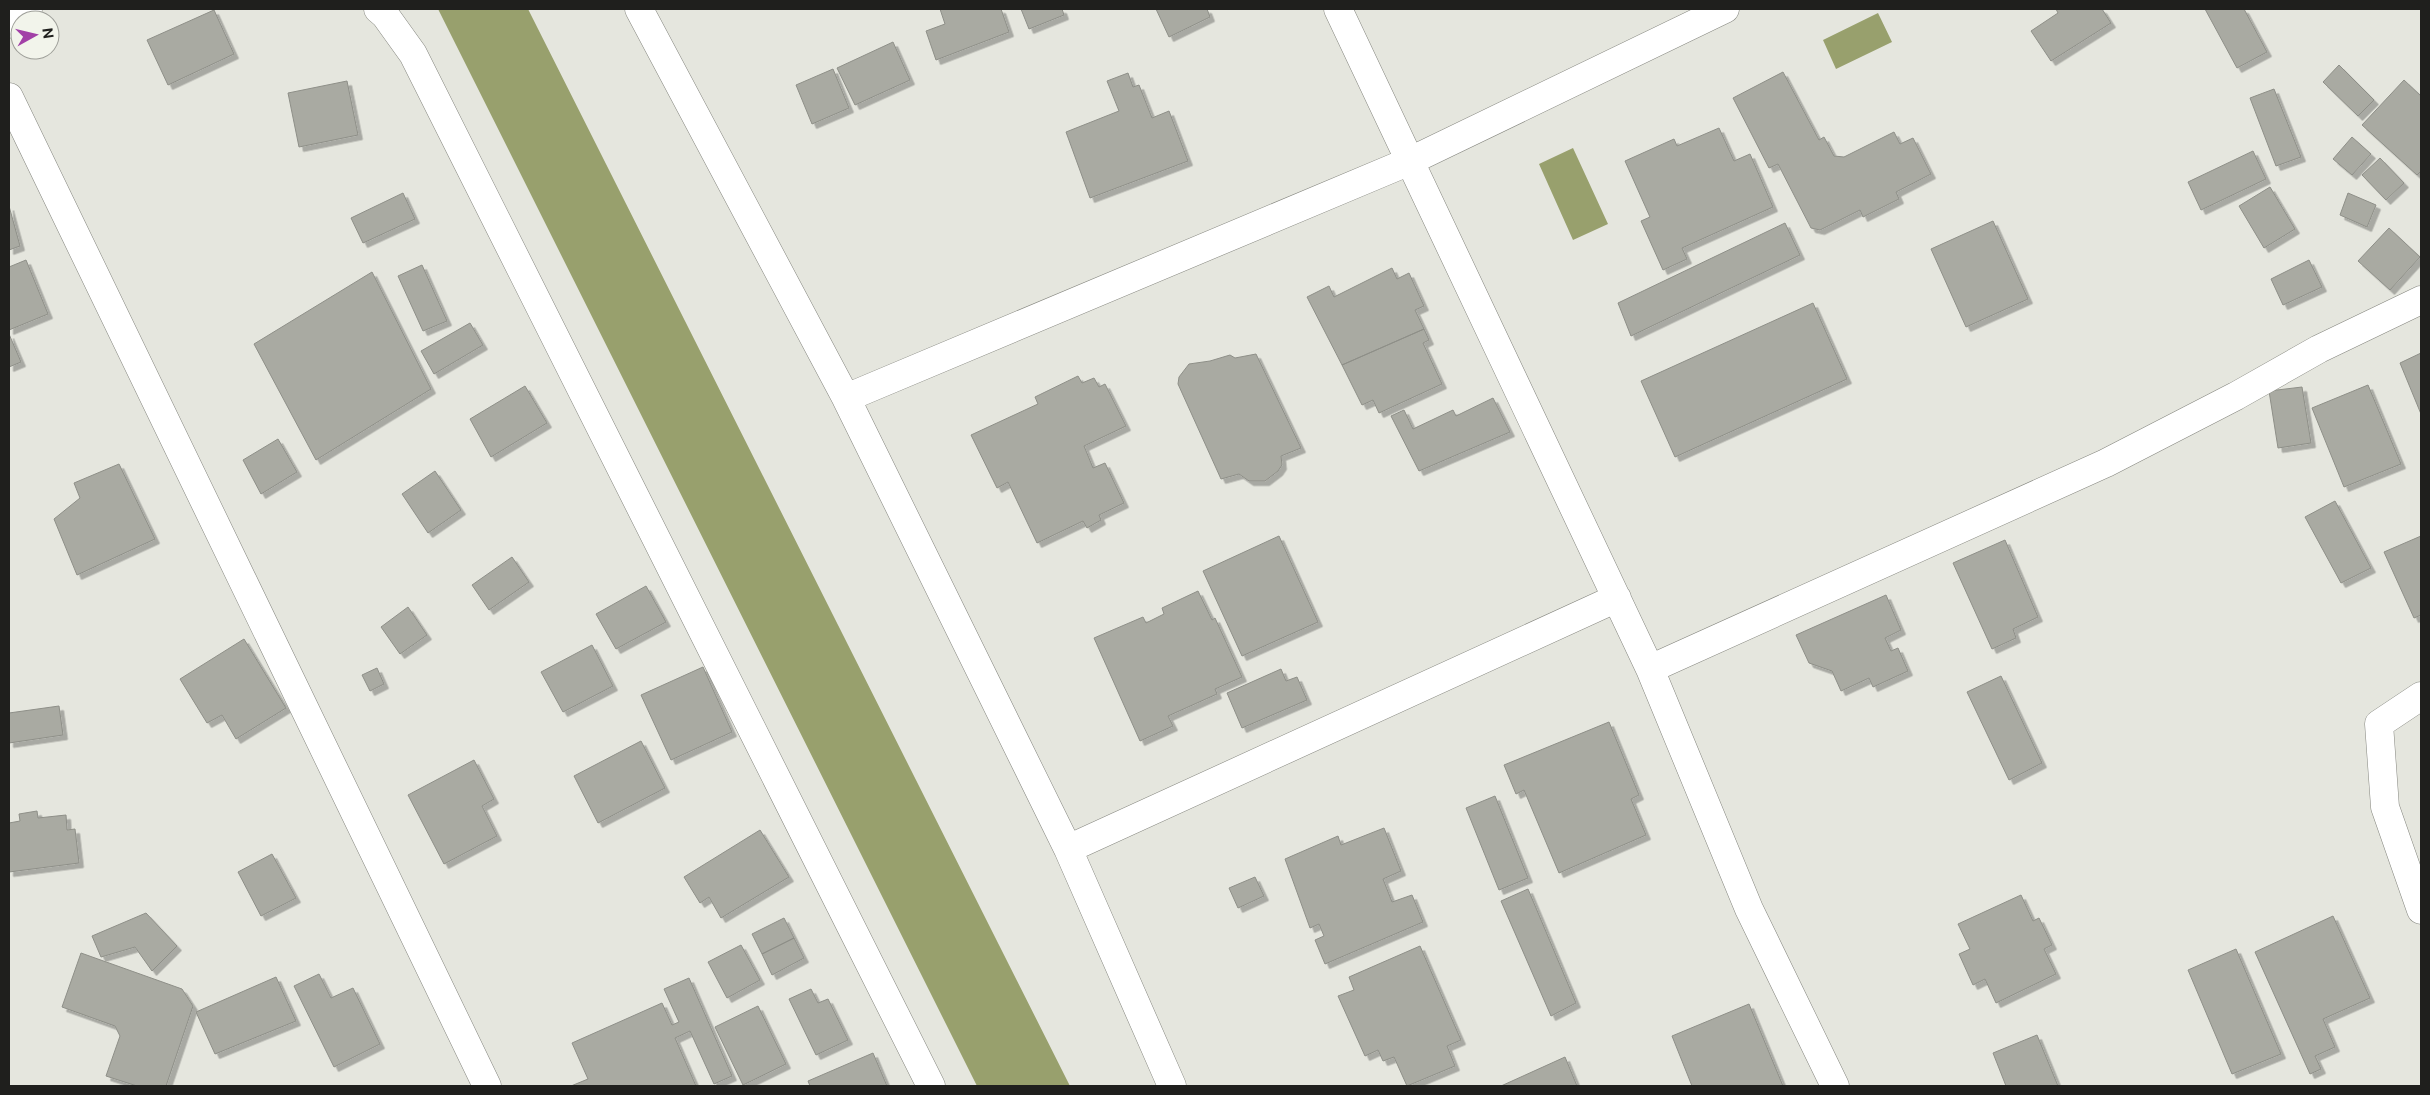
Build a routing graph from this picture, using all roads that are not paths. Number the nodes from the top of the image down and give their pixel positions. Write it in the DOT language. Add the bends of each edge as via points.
graph roads {
  1 [pos="28,9"];
  2 [pos="378,9"];
  3 [pos="639,9"];
  4 [pos="1338,9"];
  5 [pos="1725,9"];
  6 [pos="9,24"];
  7 [pos="9,98"];
  8 [pos="1410,160"];
  9 [pos="2421,300"];
  10 [pos="846,398"];
  11 [pos="1617,598"];
  12 [pos="1650,669"];
  13 [pos="2421,696"];
  14 [pos="1068,849"];
  15 [pos="2421,910"];
  16 [pos="487,1086"];
  17 [pos="931,1086"];
  18 [pos="1172,1086"];
  19 [pos="1834,1086"];
  1 -- 6 [label="street"];
  2 -- 17 [label="street" via="413,54"];
  3 -- 10 [label="street"];
  4 -- 8 [label="street"];
  5 -- 8 [label="street"];
  7 -- 16 [label="street"];
  8 -- 10 [label="street"];
  8 -- 11 [label="street"];
  9 -- 12 [label="street" via="2319,348 2236,396 2106,463"];
  10 -- 14 [label="street"];
  11 -- 12 [label="street"];
  11 -- 14 [label="street"];
  12 -- 19 [label="street" via="1749,909"];
  13 -- 15 [label="street" via="2380,724 2385,807"];
  14 -- 18 [label="street"];
}
